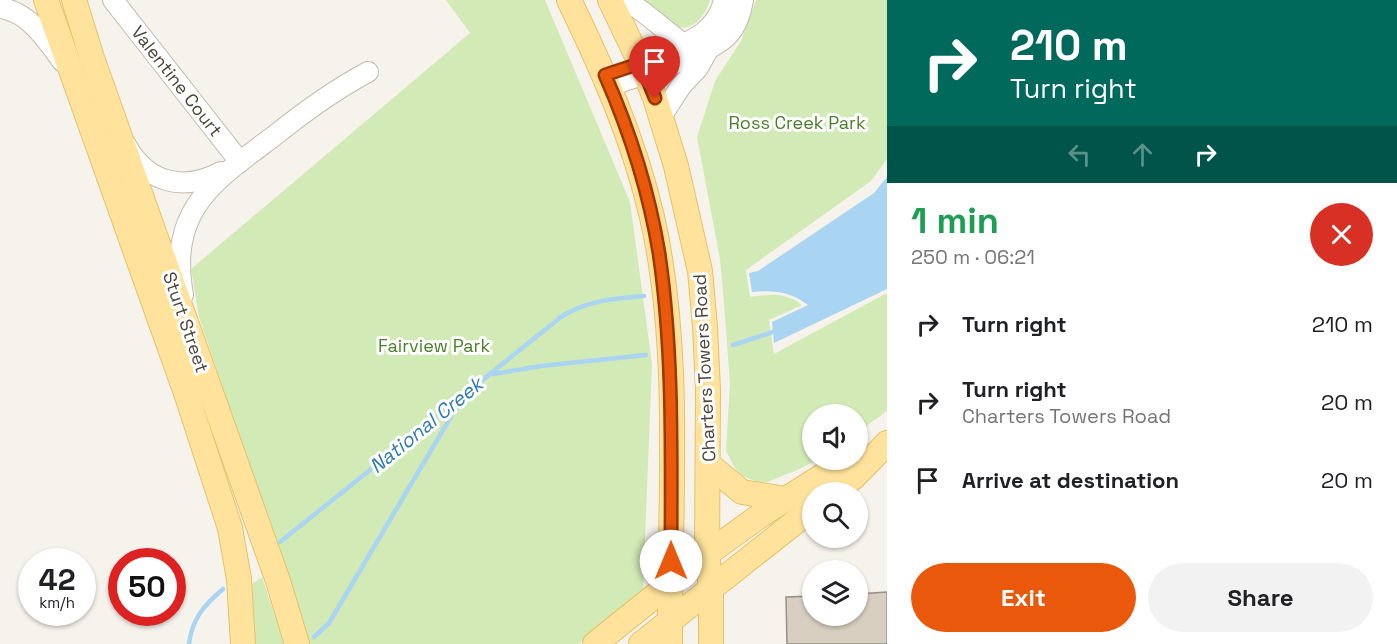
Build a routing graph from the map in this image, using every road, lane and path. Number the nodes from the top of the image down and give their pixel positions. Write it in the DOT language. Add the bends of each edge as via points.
graph roads {
  1 [pos="30,0"];
  2 [pos="46,0"];
  3 [pos="74,0"];
  4 [pos="113,0"];
  5 [pos="569,0"];
  6 [pos="610,0"];
  7 [pos="625,0"];
  8 [pos="724,0"];
  9 [pos="743,0"];
  10 [pos="0,8"];
  11 [pos="683,44"];
  12 [pos="709,48"];
  13 [pos="62,61"];
  14 [pos="643,68"];
  15 [pos="368,72"];
  16 [pos="607,81"];
  17 [pos="84,108"];
  18 [pos="661,117"];
  19 [pos="118,129"];
  20 [pos="240,162"];
  21 [pos="188,327"];
  22 [pos="887,441"];
  23 [pos="868,450"];
  24 [pos="709,465"];
  25 [pos="831,470"];
  26 [pos="847,482"];
  27 [pos="785,499"];
  28 [pos="802,517"];
  29 [pos="707,554"];
  30 [pos="672,583"];
  31 [pos="711,589"];
  32 [pos="670,633"];
  33 [pos="243,644"];
  34 [pos="297,644"];
  35 [pos="595,644"];
  36 [pos="641,644"];
  37 [pos="711,644"];
  1 -- 13 [label="main road"];
  2 -- 17 [label="main road, Sturt Street"];
  3 -- 19 [label="main road, Sturt Street"];
  4 -- 20 [label="street, Valentine Court"];
  5 -- 16 [label="main road, Charters Towers Road"];
  6 -- 14 [label="main road, Charters Towers Road"];
  7 -- 11 [label="street"];
  8 -- 11 [label="street" via="714,23"];
  9 -- 12 [label="street" via="735,27"];
  10 -- 13 [label="street" via="26,19"];
  11 -- 14 [label="street"];
  12 -- 14 [label="street"];
  12 -- 18 [label="street"];
  13 -- 17 [label="main road"];
  14 -- 16 [label="street"];
  14 -- 18 [label="main road, Charters Towers Road"];
  15 -- 20 [label="street" via="319,101"];
  16 -- 30 [label="main road, Charters Towers Road" via="624,120 652,216 662,279 670,357"];
  17 -- 33 [label="main road, Sturt Street" via="230,528 242,605"];
  18 -- 24 [label="main road, Charters Towers Road" via="700,271"];
  19 -- 20 [label="street" via="133,156 170,182 198,182"];
  19 -- 21 [label="main road, Sturt Street"];
  20 -- 21 [label="street" via="203,195 183,233 179,266"];
  21 -- 34 [label="main road, Sturt Street"];
  22 -- 23 [label="main road"];
  22 -- 26 [label="main road"];
  24 -- 27 [label="main road" via="741,492"];
  24 -- 29 [label="main road, Charters Towers Road"];
  25 -- 27 [label="main road"];
  27 -- 29 [label="main road"];
  28 -- 31 [label="main road"];
  29 -- 30 [label="main road"];
  29 -- 31 [label="main road, Charters Towers Road"];
  30 -- 32 [label="main road, Charters Towers Road"];
  30 -- 35 [label="main road"];
  31 -- 32 [label="main road"];
  31 -- 37 [label="main road, Charters Towers Road"];
  32 -- 36 [label="main road"];
}
